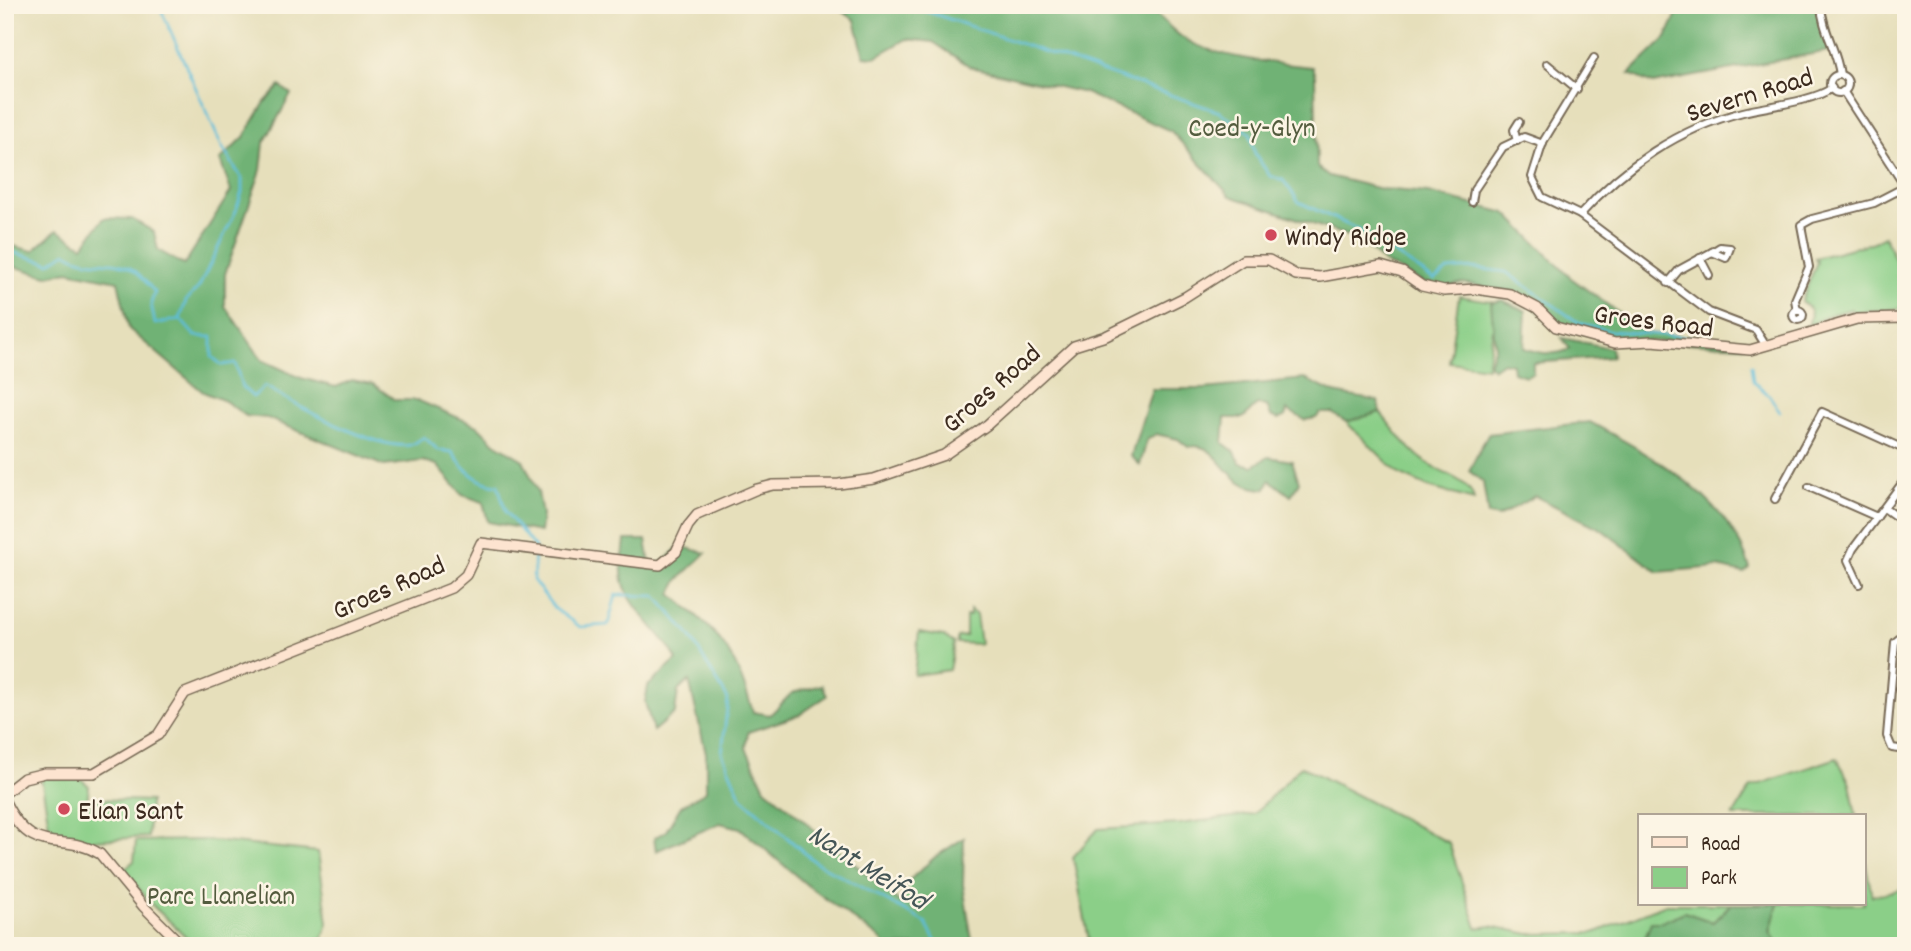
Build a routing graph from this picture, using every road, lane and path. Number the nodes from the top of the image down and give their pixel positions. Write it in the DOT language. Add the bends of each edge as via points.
graph roads {
  1 [pos="1821,5"];
  2 [pos="1594,58"];
  3 [pos="1547,64"];
  4 [pos="1840,75"];
  5 [pos="1577,89"];
  6 [pos="1832,89"];
  7 [pos="1843,91"];
  8 [pos="1519,122"];
  9 [pos="1517,141"];
  10 [pos="1543,144"];
  11 [pos="1478,168"];
  12 [pos="1486,173"];
  13 [pos="1905,188"];
  14 [pos="1472,202"];
  15 [pos="1580,215"];
  16 [pos="1712,252"];
  17 [pos="1700,258"];
  18 [pos="1709,275"];
  19 [pos="1668,283"];
  20 [pos="1797,310"];
  21 [pos="1906,318"];
  22 [pos="1766,346"];
  23 [pos="1906,450"];
  24 [pos="1906,478"];
  25 [pos="1809,487"];
  26 [pos="1775,499"];
  27 [pos="1884,508"];
  28 [pos="1877,517"];
  29 [pos="1906,524"];
  30 [pos="1859,584"];
  31 [pos="1906,633"];
  32 [pos="1906,750"];
  33 [pos="5,793"];
  34 [pos="5,802"];
  35 [pos="183,946"];
  1 -- 4 [label="street"];
  2 -- 5 [label="street"];
  3 -- 5 [label="street"];
  4 -- 6 [label="street" via="1831,80"];
  4 -- 7 [label="street" via="1847,82"];
  5 -- 10 [label="street"];
  6 -- 7 [label="street"];
  6 -- 15 [label="street, Severn Road" via="1740,113 1664,144 1606,187"];
  7 -- 13 [label="street"];
  8 -- 9 [label="street" via="1514,130"];
  9 -- 10 [label="street" via="1524,137"];
  9 -- 12 [label="street" via="1503,147"];
  10 -- 15 [label="street" via="1532,177 1542,197"];
  11 -- 12 [label="street"];
  12 -- 14 [label="street"];
  13 -- 20 [label="street" via="1801,226 1809,267 1795,300"];
  15 -- 19 [label="street"];
  16 -- 17 [label="street"];
  17 -- 18 [label="street"];
  17 -- 19 [label="street"];
  19 -- 22 [label="street" via="1709,312 1756,330"];
  21 -- 22 [label="street, Groes Road" via="1857,319"];
  22 -- 33 [label="street, Groes Road" via="1726,350 1652,341 1615,343 1556,327 1537,308 1510,294 1444,291 1381,267 1320,277 1296,275 1269,260 1243,260 1185,297 1074,346 973,436 934,459 857,481 757,489 697,515 676,552 660,565 481,543 466,575 451,588 185,693 158,735 94,773 45,773 24,778"];
  23 -- 26 [label="street" via="1822,412"];
  24 -- 27 [label="street"];
  25 -- 28 [label="street"];
  27 -- 28 [label="street"];
  27 -- 29 [label="street"];
  28 -- 30 [label="street" via="1848,561 1859,574"];
  31 -- 32 [label="street" via="1895,642 1887,736 1892,748"];
  34 -- 35 [label="street" via="32,835 100,854"];
}
